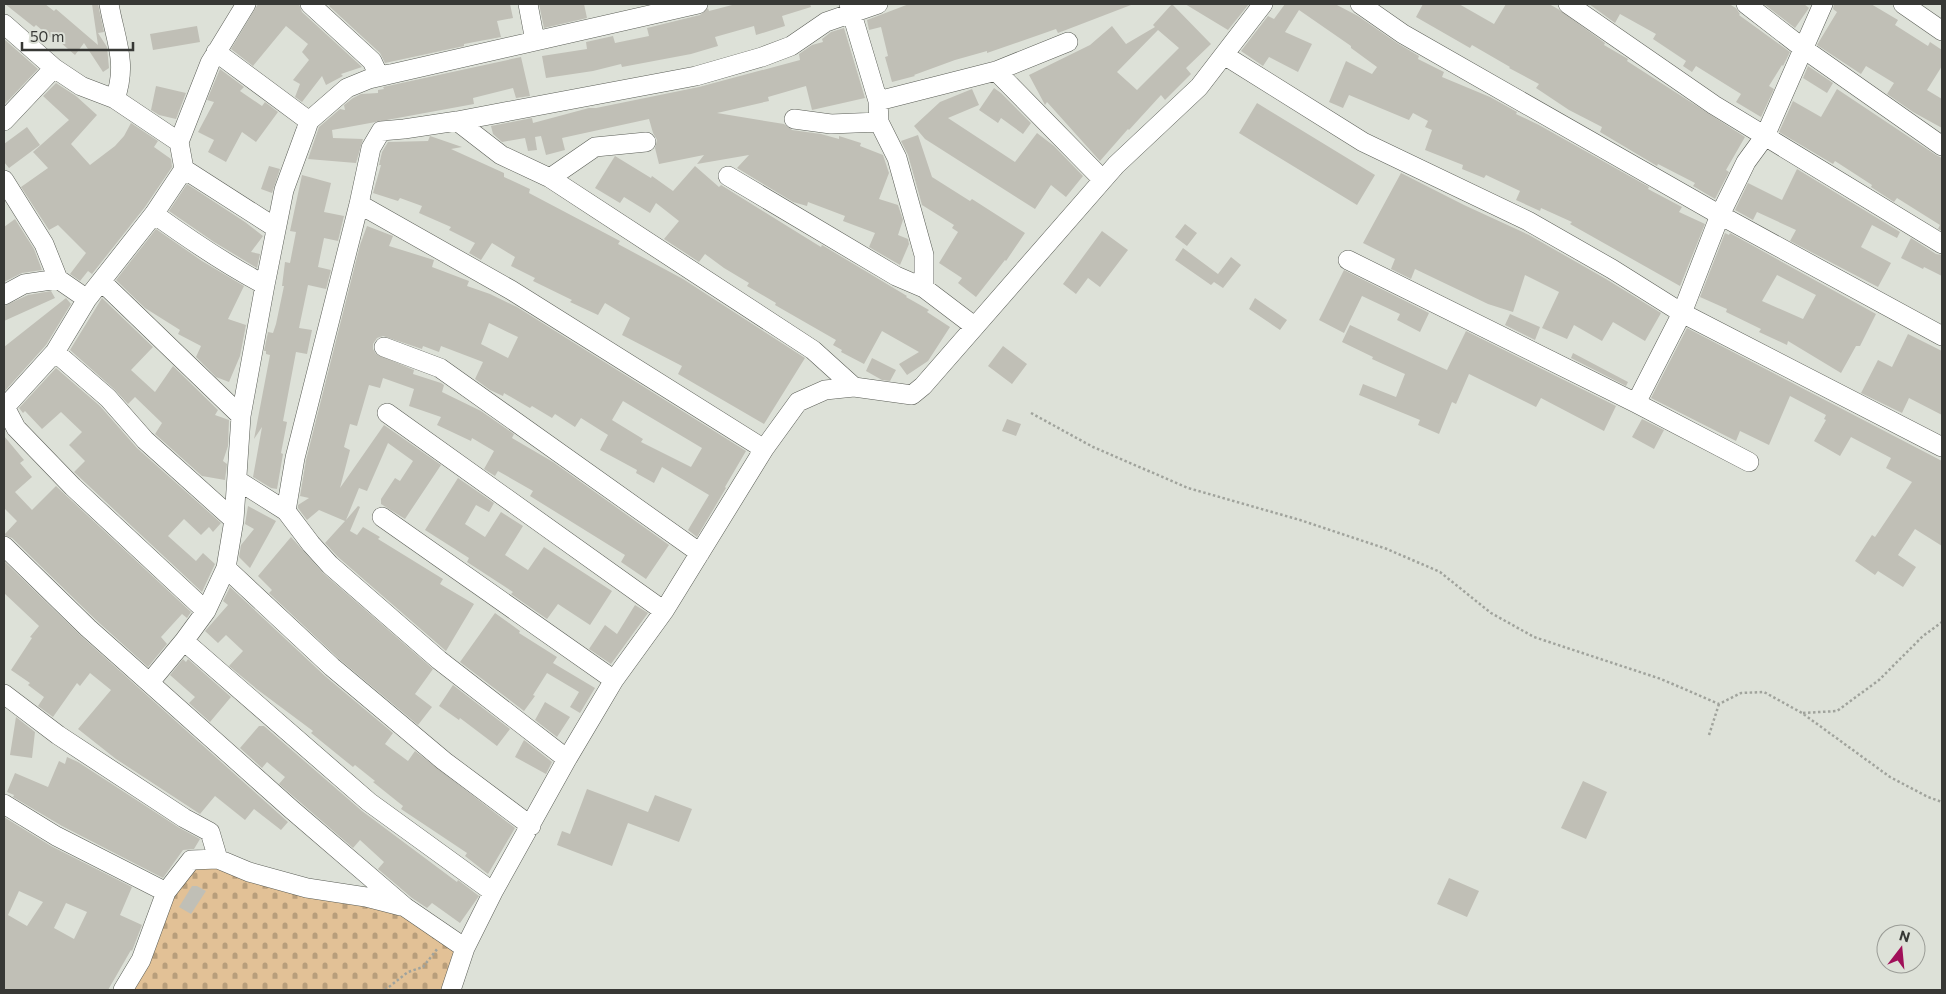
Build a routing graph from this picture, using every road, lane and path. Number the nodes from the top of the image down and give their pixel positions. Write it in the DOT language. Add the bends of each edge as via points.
graph roads {
  1 [pos="109,4"];
  2 [pos="246,4"];
  3 [pos="310,4"];
  4 [pos="528,4"];
  5 [pos="698,4"];
  6 [pos="878,4"];
  7 [pos="1263,4"];
  8 [pos="1360,4"];
  9 [pos="1568,4"];
  10 [pos="1746,4"];
  11 [pos="1823,4"];
  12 [pos="1903,4"];
  13 [pos="850,9"];
  14 [pos="624,12"];
  15 [pos="4,24"];
  16 [pos="1942,31"];
  17 [pos="535,41"];
  18 [pos="1068,42"];
  19 [pos="1804,49"];
  20 [pos="216,52"];
  21 [pos="1224,54"];
  22 [pos="54,68"];
  23 [pos="996,71"];
  24 [pos="389,74"];
  25 [pos="115,99"];
  26 [pos="878,101"];
  27 [pos="794,119"];
  28 [pos="4,121"];
  29 [pos="309,121"];
  30 [pos="457,121"];
  31 [pos="879,122"];
  32 [pos="1765,136"];
  33 [pos="179,142"];
  34 [pos="646,142"];
  35 [pos="1942,146"];
  36 [pos="184,169"];
  37 [pos="728,176"];
  38 [pos="550,178"];
  39 [pos="4,180"];
  40 [pos="1104,180"];
  41 [pos="360,204"];
  42 [pos="154,214"];
  43 [pos="1720,215"];
  44 [pos="276,228"];
  45 [pos="1942,244"];
  46 [pos="1348,260"];
  47 [pos="58,279"];
  48 [pos="101,281"];
  49 [pos="264,285"];
  50 [pos="924,288"];
  51 [pos="4,295"];
  52 [pos="87,299"];
  53 [pos="1682,313"];
  54 [pos="974,326"];
  55 [pos="1942,336"];
  56 [pos="384,347"];
  57 [pos="55,352"];
  58 [pos="854,387"];
  59 [pos="1636,403"];
  60 [pos="387,414"];
  61 [pos="1031,414"];
  62 [pos="241,416"];
  63 [pos="1942,447"];
  64 [pos="764,450"];
  65 [pos="1749,462"];
  66 [pos="237,480"];
  67 [pos="286,511"];
  68 [pos="382,517"];
  69 [pos="234,520"];
  70 [pos="4,546"];
  71 [pos="700,553"];
  72 [pos="226,568"];
  73 [pos="206,611"];
  74 [pos="664,611"];
  75 [pos="1942,622"];
  76 [pos="184,642"];
  77 [pos="614,680"];
  78 [pos="150,682"];
  79 [pos="4,694"];
  80 [pos="1719,704"];
  81 [pos="1802,714"];
  82 [pos="1709,735"];
  83 [pos="567,759"];
  84 [pos="1942,802"];
  85 [pos="4,804"];
  86 [pos="531,826"];
  87 [pos="218,860"];
  88 [pos="166,892"];
  89 [pos="493,892"];
  90 [pos="405,907"];
  91 [pos="447,937"];
  92 [pos="465,948"];
  93 [pos="123,990"];
  94 [pos="385,990"];
  95 [pos="451,990"];
  1 -- 25 [label="street" via="121,62 121,83"];
  2 -- 20 [label="street"];
  3 -- 24 [label="street" via="372,61 379,76"];
  4 -- 17 [label="street"];
  5 -- 14 [label="street"];
  6 -- 13 [label="street"];
  7 -- 21 [label="street"];
  8 -- 43 [label="street" via="1412,39"];
  9 -- 32 [label="street" via="1714,105"];
  10 -- 19 [label="street"];
  11 -- 19 [label="street"];
  12 -- 16 [label="street"];
  13 -- 26 [label="street"];
  13 -- 30 [label="street" via="791,46 696,76"];
  14 -- 17 [label="street"];
  15 -- 22 [label="street"];
  17 -- 24 [label="street"];
  18 -- 23 [label="street"];
  19 -- 32 [label="street"];
  19 -- 35 [label="street"];
  20 -- 29 [label="street"];
  20 -- 33 [label="street"];
  21 -- 40 [label="street" via="1199,87"];
  21 -- 53 [label="street" via="1362,142 1528,220"];
  22 -- 25 [label="street" via="81,86"];
  22 -- 28 [label="street"];
  23 -- 26 [label="street"];
  23 -- 40 [label="street"];
  24 -- 29 [label="street" via="347,88"];
  25 -- 33 [label="street"];
  26 -- 31 [label="street"];
  27 -- 31 [label="street" via="832,124"];
  29 -- 44 [label="street" via="284,190"];
  30 -- 38 [label="street" via="501,155"];
  30 -- 41 [label="street" via="381,131 371,148"];
  31 -- 50 [label="street" via="897,158 924,255"];
  32 -- 43 [label="street" via="1746,162"];
  32 -- 45 [label="street"];
  33 -- 36 [label="street"];
  34 -- 38 [label="street" via="595,147"];
  36 -- 42 [label="street"];
  36 -- 44 [label="street"];
  37 -- 50 [label="street" via="896,276"];
  38 -- 58 [label="street" via="814,350"];
  39 -- 47 [label="street" via="44,244"];
  40 -- 54 [label="street"];
  41 -- 64 [label="street" via="511,290"];
  41 -- 67 [label="street" via="295,458"];
  42 -- 48 [label="street"];
  42 -- 49 [label="street" via="196,245"];
  43 -- 53 [label="street"];
  43 -- 55 [label="street"];
  44 -- 49 [label="street"];
  46 -- 59 [label="street"];
  47 -- 51 [label="street" via="24,284"];
  47 -- 52 [label="street"];
  48 -- 52 [label="street"];
  48 -- 62 [label="street"];
  49 -- 62 [label="street"];
  50 -- 54 [label="street"];
  52 -- 57 [label="street"];
  53 -- 59 [label="street"];
  53 -- 63 [label="street"];
  54 -- 58 [label="street" via="912,395"];
  56 -- 71 [label="street" via="440,368"];
  57 -- 69 [label="street" via="108,398 145,440"];
  57 -- 73 [label="street" via="4,407 16,428"];
  58 -- 64 [label="street" via="825,390 798,402"];
  59 -- 65 [label="street"];
  60 -- 74 [label="street"];
  61 -- 80 [label="path" via="1093,447 1188,488 1387,549 1440,572 1491,613 1534,637 1661,679"];
  62 -- 66 [label="street"];
  64 -- 71 [label="street"];
  66 -- 67 [label="street"];
  66 -- 69 [label="street"];
  67 -- 83 [label="street" via="330,565 439,660"];
  68 -- 77 [label="street"];
  69 -- 72 [label="street"];
  70 -- 78 [label="street" via="88,628"];
  71 -- 74 [label="street"];
  72 -- 73 [label="street"];
  72 -- 86 [label="street" via="332,667 444,760"];
  73 -- 76 [label="street"];
  74 -- 77 [label="street"];
  75 -- 81 [label="path" via="1923,636 1879,680 1837,711"];
  76 -- 78 [label="street"];
  76 -- 89 [label="street" via="369,802"];
  77 -- 83 [label="street"];
  78 -- 90 [label="street"];
  79 -- 87 [label="street" via="58,735 210,832"];
  80 -- 81 [label="path" via="1741,693 1764,692"];
  80 -- 82 [label="path"];
  81 -- 84 [label="path" via="1890,777"];
  83 -- 86 [label="street"];
  85 -- 88 [label="street" via="56,836"];
  86 -- 89 [label="street"];
  87 -- 88 [label="street" via="191,860"];
  87 -- 90 [label="street" via="307,888"];
  88 -- 93 [label="street" via="141,960"];
  89 -- 92 [label="street"];
  90 -- 91 [label="street"];
  91 -- 92 [label="street"];
  91 -- 94 [label="path" via="423,967 408,972"];
  92 -- 95 [label="street"];
}
